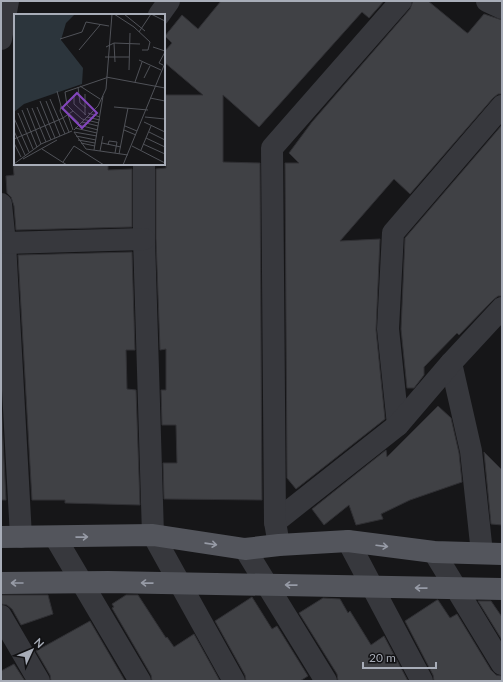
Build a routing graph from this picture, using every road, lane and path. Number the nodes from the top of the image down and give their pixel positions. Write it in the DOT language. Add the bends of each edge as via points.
graph roads {
  1 [pos="8,1"];
  2 [pos="169,1"];
  3 [pos="401,1"];
  4 [pos="488,1"];
  5 [pos="502,8"];
  6 [pos="160,14"];
  7 [pos="1,39"];
  8 [pos="502,106"];
  9 [pos="144,165"];
  10 [pos="1,204"];
  11 [pos="144,239"];
  12 [pos="3,242"];
  13 [pos="502,308"];
  14 [pos="451,363"];
  15 [pos="398,425"];
  16 [pos="275,522"];
  17 [pos="153,536"];
  18 [pos="11,537"];
  19 [pos="55,537"];
  20 [pos="348,542"];
  21 [pos="279,545"];
  22 [pos="245,549"];
  23 [pos="434,552"];
  24 [pos="492,554"];
  25 [pos="1,583"];
  26 [pos="82,583"];
  27 [pos="180,584"];
  28 [pos="267,585"];
  29 [pos="372,587"];
  30 [pos="456,588"];
  31 [pos="502,589"];
  32 [pos="1,616"];
  33 [pos="502,664"];
  34 [pos="39,681"];
  35 [pos="140,681"];
  36 [pos="234,681"];
  37 [pos="326,681"];
  38 [pos="422,681"];
  1 -- 7 [label="street"];
  2 -- 6 [label="street"];
  3 -- 16 [label="street" via="272,148"];
  4 -- 5 [label="street"];
  8 -- 15 [label="street" via="393,233 388,329"];
  9 -- 11 [label="street"];
  10 -- 12 [label="street"];
  11 -- 12 [label="street"];
  11 -- 17 [label="street"];
  12 -- 18 [label="street"];
  13 -- 14 [label="street"];
  14 -- 15 [label="street"];
  14 -- 24 [label="street"];
  15 -- 16 [label="street"];
  16 -- 21 [label="street"];
  19 -- 17 [label="main road, one-way"];
  17 -- 22 [label="main road, one-way"];
  17 -- 27 [label="street"];
  18 -- 19 [label="main road"];
  19 -- 26 [label="street"];
  20 -- 21 [label="main road"];
  20 -- 23 [label="main road, one-way"];
  20 -- 29 [label="street"];
  21 -- 22 [label="main road"];
  22 -- 28 [label="street"];
  23 -- 24 [label="main road"];
  23 -- 30 [label="street"];
  26 -- 25 [label="main road, one-way"];
  27 -- 26 [label="main road, one-way"];
  26 -- 35 [label="street"];
  27 -- 28 [label="main road"];
  27 -- 36 [label="street"];
  29 -- 28 [label="main road, one-way"];
  28 -- 37 [label="street"];
  30 -- 29 [label="main road, one-way"];
  29 -- 38 [label="street"];
  30 -- 31 [label="main road"];
  30 -- 33 [label="street"];
  32 -- 34 [label="street"];
}
